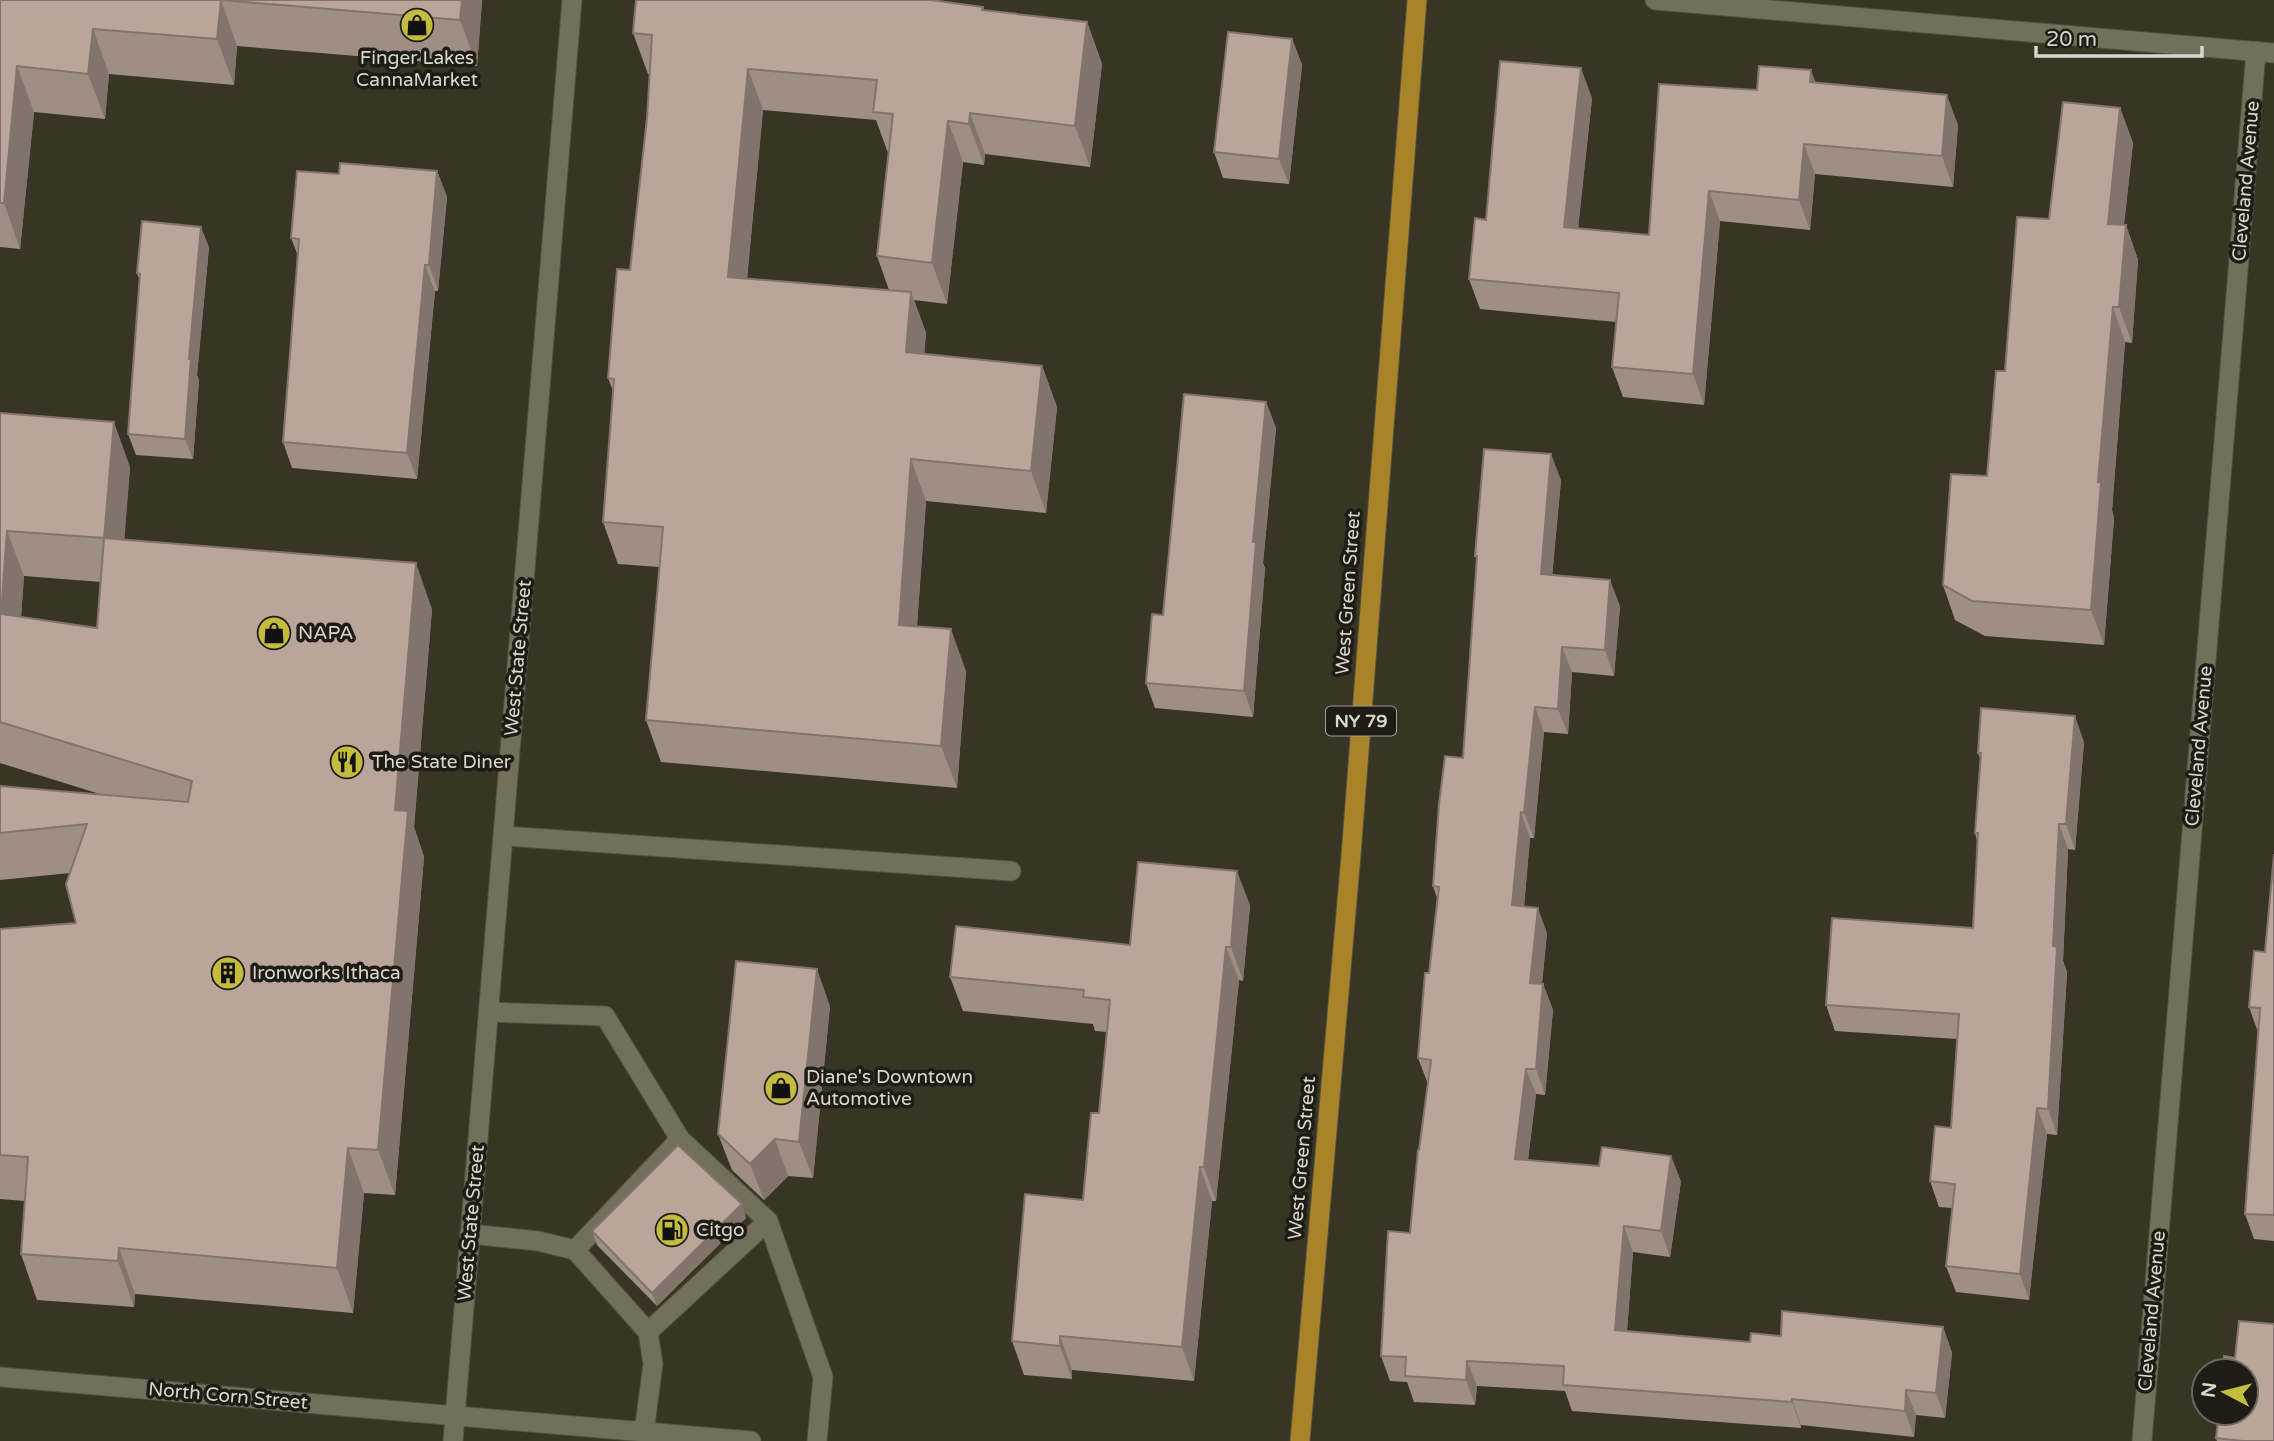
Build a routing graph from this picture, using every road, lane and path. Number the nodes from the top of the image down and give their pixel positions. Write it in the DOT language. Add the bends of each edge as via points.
graph roads {
  1 [pos="572,0"];
  2 [pos="1417,0"];
  3 [pos="1655,0"];
  4 [pos="2265,52"];
  5 [pos="503,836"];
  6 [pos="1011,871"];
  7 [pos="489,1012"];
  8 [pos="680,1139"];
  9 [pos="768,1221"];
  10 [pos="470,1234"];
  11 [pos="575,1250"];
  12 [pos="648,1332"];
  13 [pos="0,1377"];
  14 [pos="456,1416"];
  15 [pos="645,1432"];
  16 [pos="453,1441"];
  17 [pos="751,1441"];
  18 [pos="817,1441"];
  19 [pos="1300,1441"];
  20 [pos="2141,1441"];
  1 -- 5 [label="street, West State Street"];
  2 -- 19 [label="highway, West Green Street / NY 79" via="1350,869"];
  3 -- 4 [label="street"];
  4 -- 20 [label="street, Cleveland Avenue"];
  5 -- 6 [label="street"];
  5 -- 7 [label="street, West State Street"];
  7 -- 8 [label="street" via="605,1016"];
  7 -- 10 [label="street, West State Street"];
  8 -- 9 [label="street"];
  8 -- 11 [label="street" via="633,1198"];
  9 -- 12 [label="street" via="708,1267"];
  9 -- 18 [label="street" via="823,1377"];
  10 -- 11 [label="street"];
  10 -- 14 [label="street, West State Street"];
  11 -- 12 [label="street"];
  12 -- 15 [label="street" via="653,1364"];
  13 -- 14 [label="street, North Corn Street"];
  14 -- 15 [label="street, North Corn Street"];
  14 -- 16 [label="street, West State Street"];
  15 -- 17 [label="street, North Corn Street"];
}
